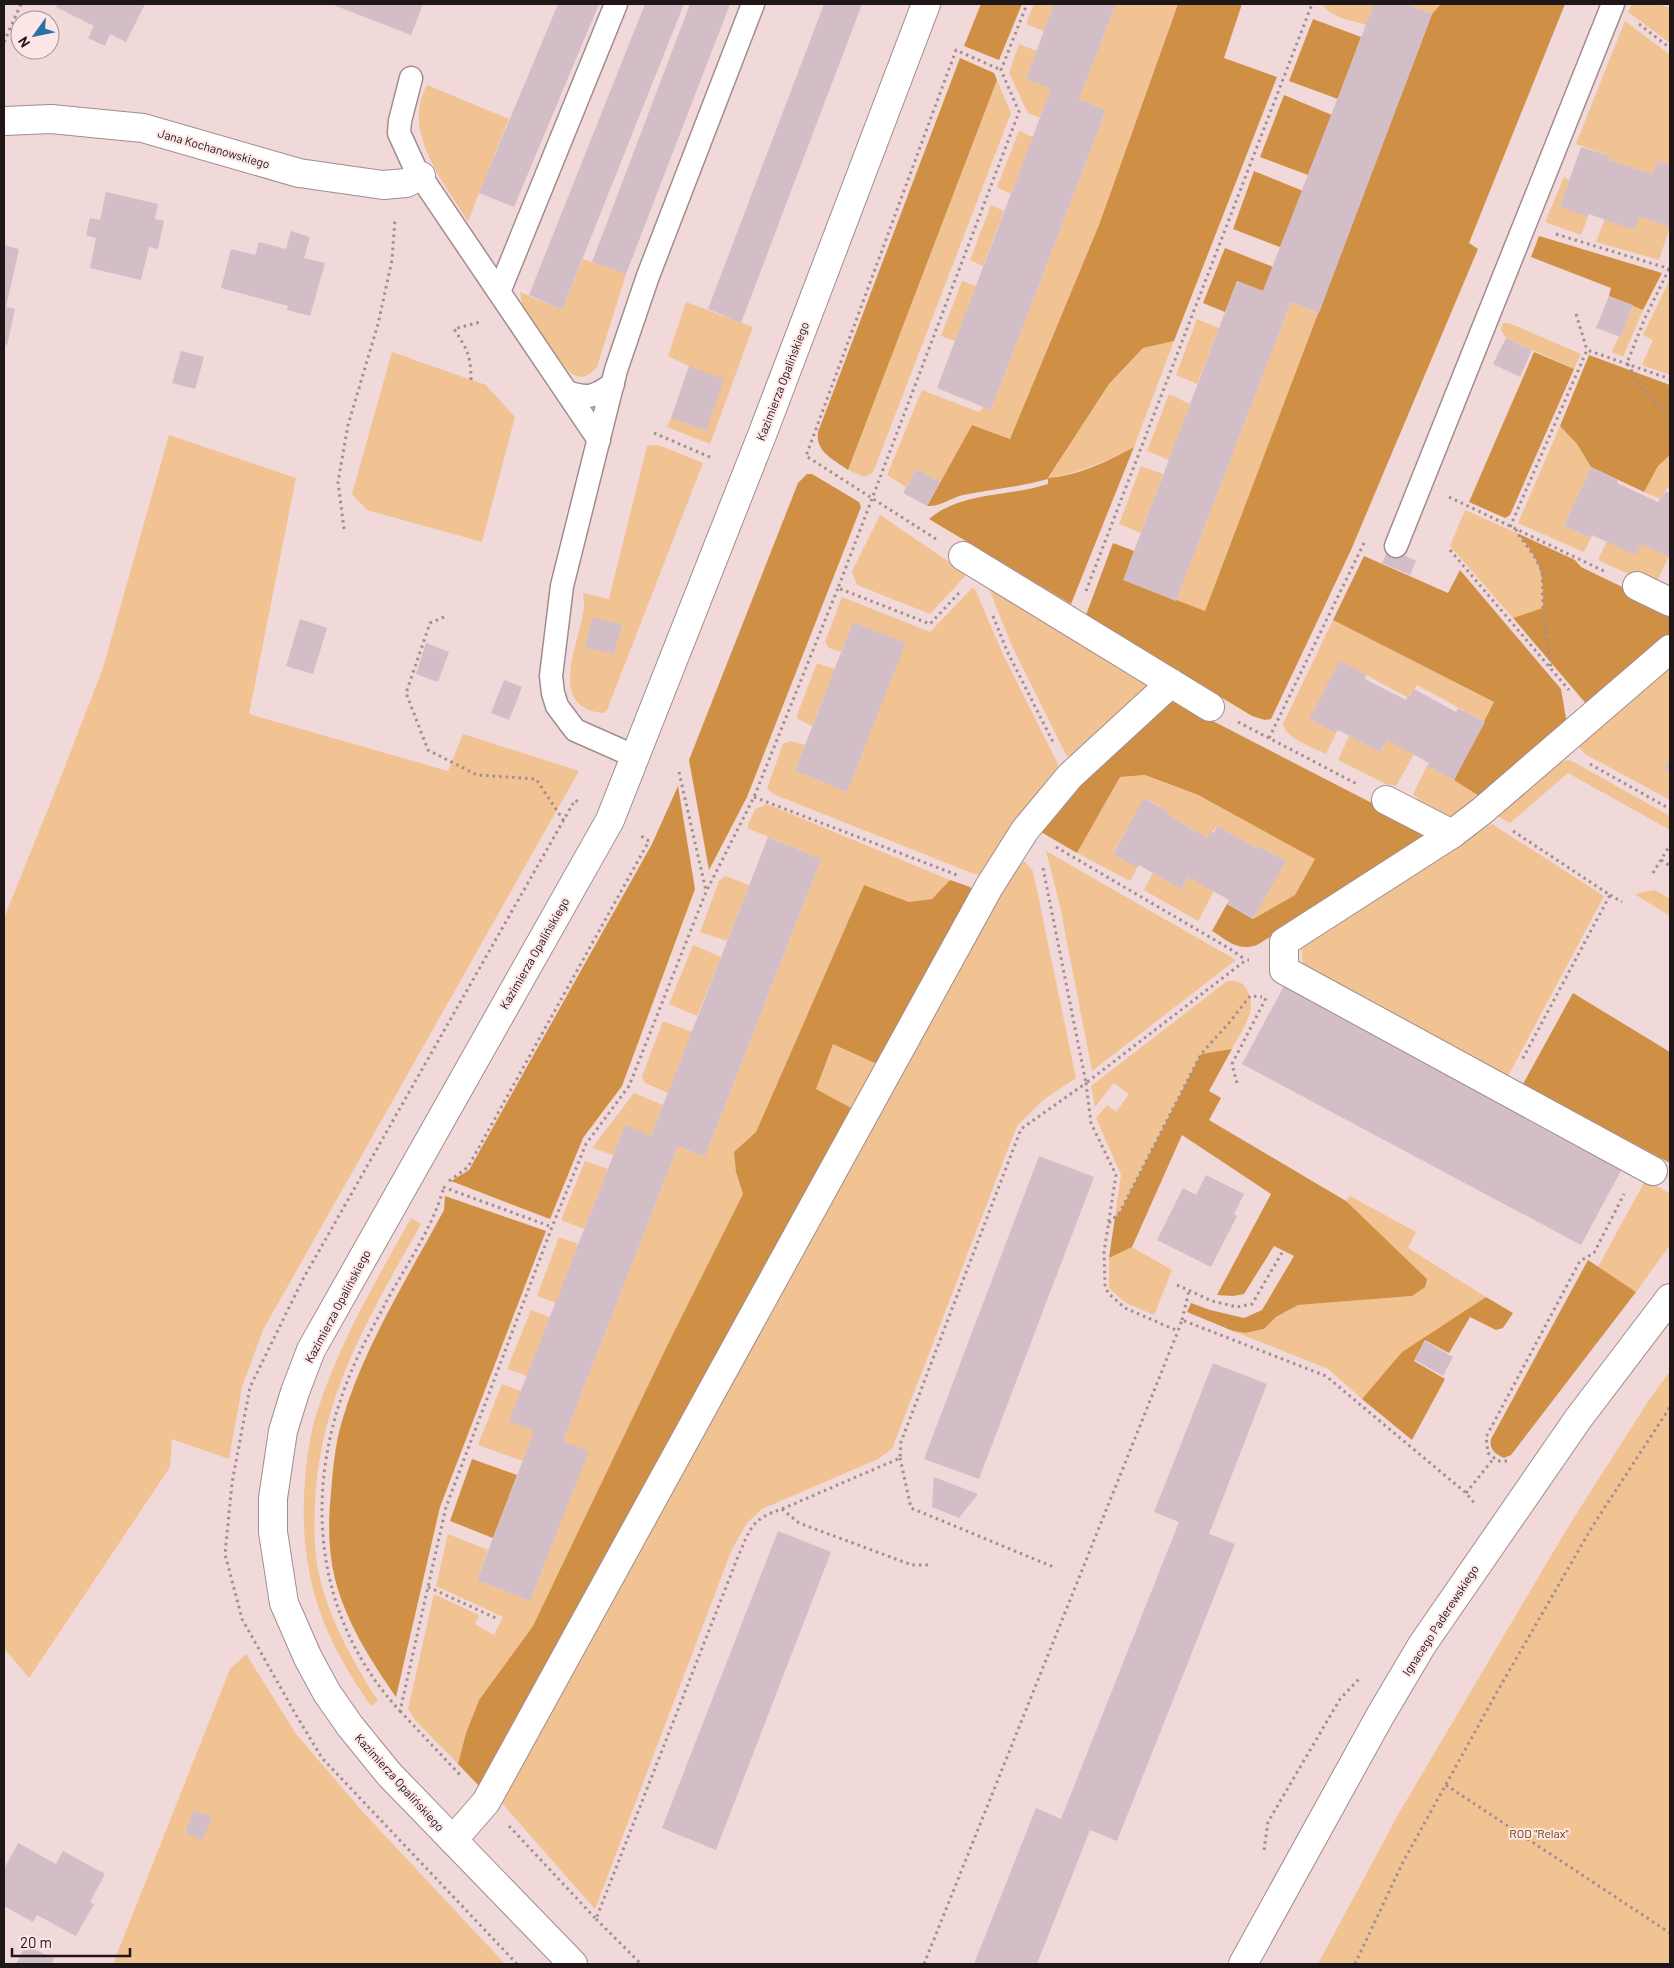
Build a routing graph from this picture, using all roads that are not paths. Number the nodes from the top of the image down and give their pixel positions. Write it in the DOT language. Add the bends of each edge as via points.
graph roads {
  1 [pos="616,4"];
  2 [pos="753,4"];
  3 [pos="926,4"];
  4 [pos="1613,4"];
  5 [pos="411,78"];
  6 [pos="4,121"];
  7 [pos="408,180"];
  8 [pos="499,292"];
  9 [pos="613,384"];
  10 [pos="567,392"];
  11 [pos="599,440"];
  12 [pos="1396,546"];
  13 [pos="973,566"];
  14 [pos="1637,586"];
  15 [pos="1670,602"];
  16 [pos="1670,649"];
  17 [pos="1171,683"];
  18 [pos="1220,712"];
  19 [pos="636,757"];
  20 [pos="1375,794"];
  21 [pos="1452,834"];
  22 [pos="1646,1168"];
  23 [pos="1670,1298"];
  24 [pos="453,1840"];
  25 [pos="573,1964"];
  26 [pos="1243,1964"];
  1 -- 8 [label="lane"];
  2 -- 9 [label="lane" via="648,276"];
  3 -- 19 [label="street, Kazimierza Opalińskiego"];
  4 -- 12 [label="lane"];
  5 -- 7 [label="lane" via="399,133 415,168"];
  6 -- 7 [label="street, Jana Kochanowskiego" via="51,119 143,128 299,173 383,185"];
  7 -- 8 [label="lane"];
  8 -- 10 [label="lane"];
  9 -- 10 [label="lane" via="598,395 581,397"];
  9 -- 11 [label="lane"];
  10 -- 11 [label="lane"];
  11 -- 19 [label="lane" via="562,586 551,676 552,693 557,706 575,730"];
  13 -- 17 [label="street"];
  14 -- 15 [label="street"];
  16 -- 21 [label="street"];
  17 -- 18 [label="street"];
  17 -- 24 [label="street" via="1070,776 1025,830 984,895 486,1802"];
  19 -- 24 [label="street, Kazimierza Opalińskiego" via="610,820 311,1350 283,1431 273,1498 273,1532 284,1603 308,1658 350,1726 389,1774"];
  20 -- 21 [label="street"];
  21 -- 22 [label="street" via="1284,942 1284,964"];
  23 -- 26 [label="street, Ignacego Paderewskiego" via="1578,1419 1422,1645"];
  24 -- 25 [label="street, Kazimierza Opalińskiego"];
}
